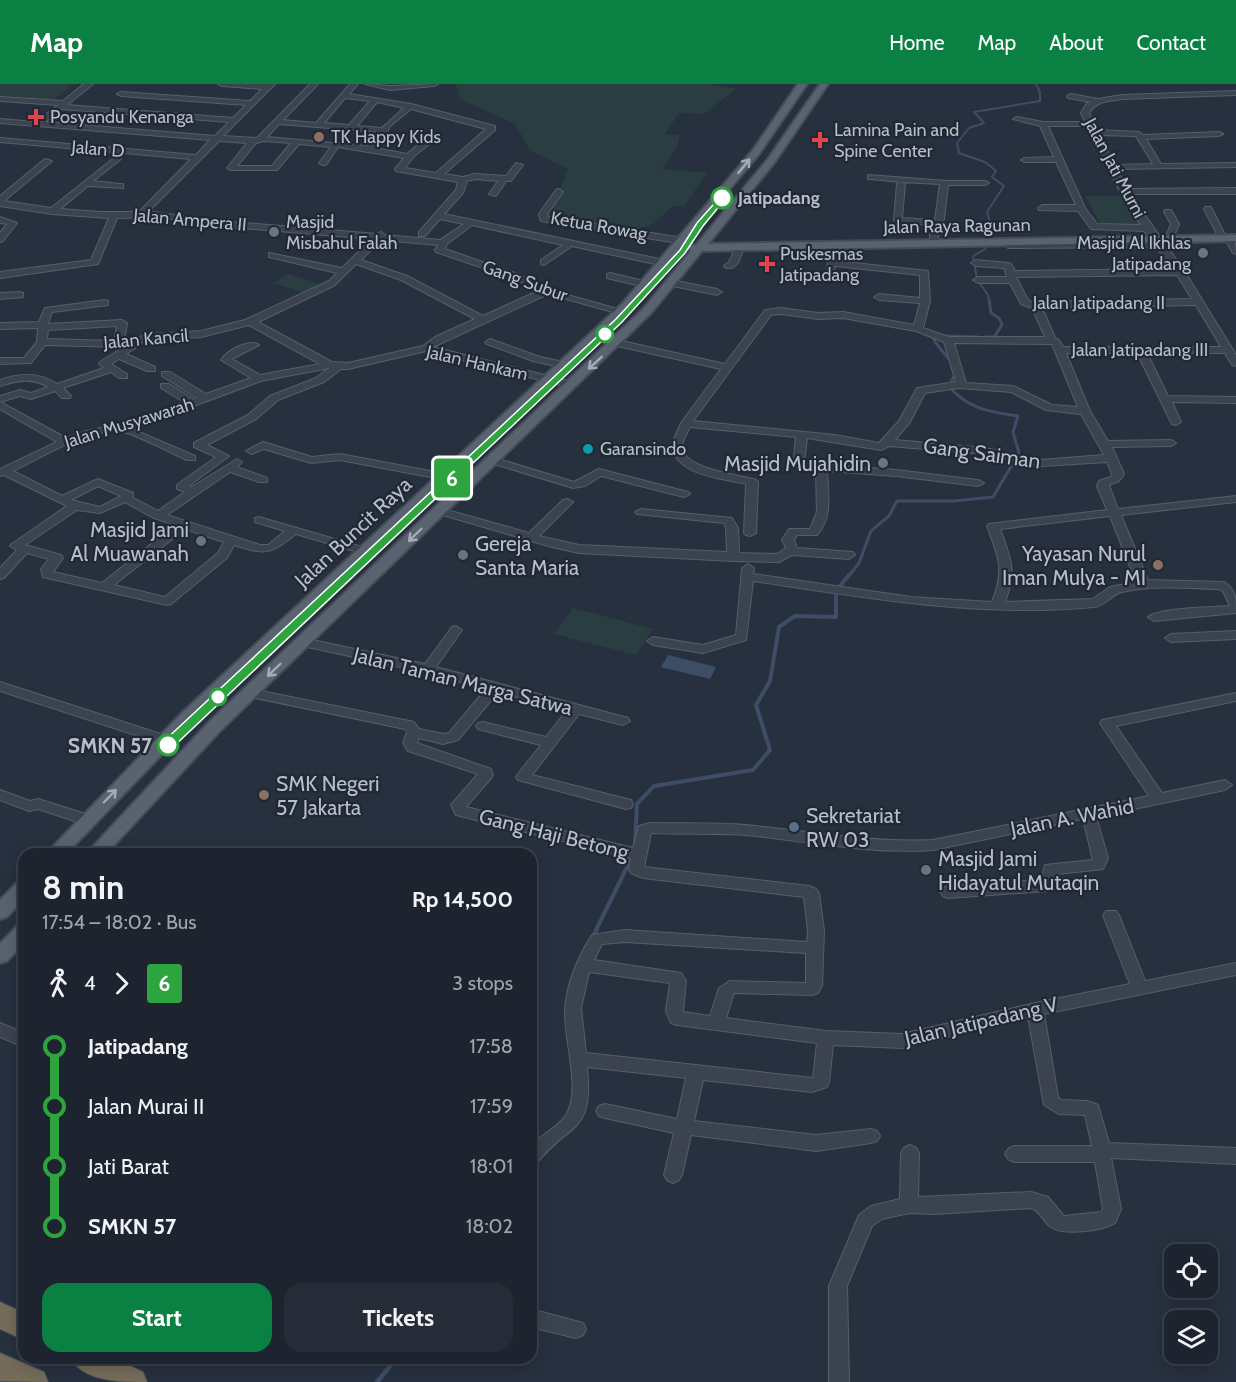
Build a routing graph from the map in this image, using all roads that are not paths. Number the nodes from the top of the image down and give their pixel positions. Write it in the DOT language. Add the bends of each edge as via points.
graph roads {
  1 [pos="89,84"];
  2 [pos="131,84"];
  3 [pos="223,84"];
  4 [pos="314,84"];
  5 [pos="354,84"];
  6 [pos="369,84"];
  7 [pos="434,84"];
  8 [pos="803,84"];
  9 [pos="824,84"];
  10 [pos="270,86"];
  11 [pos="121,93"];
  12 [pos="1236,93"];
  13 [pos="344,96"];
  14 [pos="1071,96"];
  15 [pos="0,99"];
  16 [pos="376,99"];
  17 [pos="1098,101"];
  18 [pos="42,102"];
  19 [pos="251,103"];
  20 [pos="63,105"];
  21 [pos="411,106"];
  22 [pos="34,108"];
  23 [pos="101,110"];
  24 [pos="26,114"];
  25 [pos="1017,119"];
  26 [pos="233,120"];
  27 [pos="0,121"];
  28 [pos="16,122"];
  29 [pos="279,122"];
  30 [pos="38,124"];
  31 [pos="1043,124"];
  32 [pos="318,125"];
  33 [pos="352,127"];
  34 [pos="1091,128"];
  35 [pos="116,130"];
  36 [pos="382,130"];
  37 [pos="1219,134"];
  38 [pos="1141,137"];
  39 [pos="215,138"];
  40 [pos="432,138"];
  41 [pos="256,140"];
  42 [pos="297,141"];
  43 [pos="2,142"];
  44 [pos="336,144"];
  45 [pos="96,149"];
  46 [pos="369,149"];
  47 [pos="118,157"];
  48 [pos="196,157"];
  49 [pos="408,157"];
  50 [pos="1059,159"];
  51 [pos="1025,160"];
  52 [pos="323,163"];
  53 [pos="519,165"];
  54 [pos="1236,165"];
  55 [pos="1159,166"];
  56 [pos="1111,167"];
  57 [pos="436,176"];
  58 [pos="871,177"];
  59 [pos="505,179"];
  60 [pos="463,180"];
  61 [pos="944,182"];
  62 [pos="86,183"];
  63 [pos="984,183"];
  64 [pos="900,184"];
  65 [pos="120,186"];
  66 [pos="1236,191"];
  67 [pos="559,192"];
  68 [pos="1124,192"];
  69 [pos="0,194"];
  70 [pos="493,194"];
  71 [pos="0,202"];
  72 [pos="1042,208"];
  73 [pos="1081,208"];
  74 [pos="1208,209"];
  75 [pos="52,211"];
  76 [pos="1168,212"];
  77 [pos="141,214"];
  78 [pos="114,215"];
  79 [pos="440,216"];
  80 [pos="0,220"];
  81 [pos="470,223"];
  82 [pos="938,223"];
  83 [pos="714,231"];
  84 [pos="422,234"];
  85 [pos="1171,234"];
  86 [pos="381,236"];
  87 [pos="1153,236"];
  88 [pos="1230,236"];
  89 [pos="934,238"];
  90 [pos="0,239"];
  91 [pos="882,242"];
  92 [pos="442,243"];
  93 [pos="570,244"];
  94 [pos="681,245"];
  95 [pos="834,245"];
  96 [pos="722,246"];
  97 [pos="740,247"];
  98 [pos="699,248"];
  99 [pos="1236,251"];
  100 [pos="272,255"];
  101 [pos="356,261"];
  102 [pos="544,262"];
  103 [pos="664,263"];
  104 [pos="832,263"];
  105 [pos="976,263"];
  106 [pos="729,266"];
  107 [pos="345,272"];
  108 [pos="1180,272"];
  109 [pos="0,275"];
  110 [pos="610,276"];
  111 [pos="829,276"];
  112 [pos="1012,277"];
  113 [pos="978,280"];
  114 [pos="645,284"];
  115 [pos="670,284"];
  116 [pos="548,290"];
  117 [pos="717,292"];
  118 [pos="20,295"];
  119 [pos="0,296"];
  120 [pos="879,297"];
  121 [pos="925,301"];
  122 [pos="1199,302"];
  123 [pos="105,303"];
  124 [pos="620,311"];
  125 [pos="1039,312"];
  126 [pos="482,319"];
  127 [pos="249,322"];
  128 [pos="0,326"];
  129 [pos="43,326"];
  130 [pos="918,330"];
  131 [pos="939,336"];
  132 [pos="1051,340"];
  133 [pos="42,342"];
  134 [pos="490,342"];
  135 [pos="616,343"];
  136 [pos="254,345"];
  137 [pos="426,348"];
  138 [pos="118,350"];
  139 [pos="1060,350"];
  140 [pos="1141,350"];
  141 [pos="1229,350"];
  142 [pos="0,362"];
  143 [pos="1236,363"];
  144 [pos="334,365"];
  145 [pos="564,365"];
  146 [pos="727,367"];
  147 [pos="111,369"];
  148 [pos="151,369"];
  149 [pos="166,374"];
  150 [pos="123,376"];
  151 [pos="259,378"];
  152 [pos="549,380"];
  153 [pos="0,383"];
  154 [pos="572,385"];
  155 [pos="165,386"];
  156 [pos="953,386"];
  157 [pos="57,387"];
  158 [pos="66,396"];
  159 [pos="0,399"];
  160 [pos="206,399"];
  161 [pos="1164,399"];
  162 [pos="1236,400"];
  163 [pos="193,403"];
  164 [pos="0,405"];
  165 [pos="1085,411"];
  166 [pos="1176,422"];
  167 [pos="686,423"];
  168 [pos="122,428"];
  169 [pos="802,435"];
  170 [pos="65,442"];
  171 [pos="1171,442"];
  172 [pos="888,443"];
  173 [pos="1105,444"];
  174 [pos="251,451"];
  175 [pos="191,458"];
  176 [pos="1112,458"];
  177 [pos="492,460"];
  178 [pos="821,468"];
  179 [pos="3,472"];
  180 [pos="446,477"];
  181 [pos="262,480"];
  182 [pos="978,483"];
  183 [pos="194,492"];
  184 [pos="684,494"];
  185 [pos="1236,498"];
  186 [pos="127,499"];
  187 [pos="63,500"];
  188 [pos="567,502"];
  189 [pos="76,505"];
  190 [pos="440,511"];
  191 [pos="641,512"];
  192 [pos="1114,512"];
  193 [pos="983,515"];
  194 [pos="158,516"];
  195 [pos="259,520"];
  196 [pos="182,525"];
  197 [pos="993,526"];
  198 [pos="294,531"];
  199 [pos="750,533"];
  200 [pos="531,538"];
  201 [pos="231,540"];
  202 [pos="23,550"];
  203 [pos="365,551"];
  204 [pos="793,551"];
  205 [pos="849,555"];
  206 [pos="733,557"];
  207 [pos="748,557"];
  208 [pos="0,575"];
  209 [pos="748,577"];
  210 [pos="1143,584"];
  211 [pos="106,586"];
  212 [pos="998,606"];
  213 [pos="1236,607"];
  214 [pos="1154,617"];
  215 [pos="456,630"];
  216 [pos="1236,635"];
  217 [pos="1171,639"];
  218 [pos="653,641"];
  219 [pos="303,642"];
  220 [pos="428,669"];
  221 [pos="0,686"];
  222 [pos="495,687"];
  223 [pos="251,693"];
  224 [pos="1236,697"];
  225 [pos="575,709"];
  226 [pos="623,721"];
  227 [pos="483,726"];
  228 [pos="414,732"];
  229 [pos="165,740"];
  230 [pos="549,742"];
  231 [pos="1226,785"];
  232 [pos="0,795"];
  233 [pos="1159,799"];
  234 [pos="626,804"];
  235 [pos="1088,813"];
  236 [pos="87,820"];
  237 [pos="61,848"];
  238 [pos="101,848"];
  239 [pos="638,854"];
  240 [pos="948,892"];
  241 [pos="18,893"];
  242 [pos="0,912"];
  243 [pos="1111,915"];
  244 [pos="18,938"];
  245 [pos="814,948"];
  246 [pos="0,957"];
  247 [pos="586,964"];
  248 [pos="1236,969"];
  249 [pos="1139,987"];
  250 [pos="1035,1009"];
  251 [pos="716,1023"];
  252 [pos="0,1030"];
  253 [pos="18,1038"];
  254 [pos="826,1038"];
  255 [pos="579,1059"];
  256 [pos="696,1072"];
  257 [pos="605,1111"];
  258 [pos="682,1128"];
  259 [pos="871,1136"];
  260 [pos="537,1148"];
  261 [pos="1102,1152"];
  262 [pos="910,1153"];
  263 [pos="1014,1154"];
  264 [pos="1236,1156"];
  265 [pos="674,1175"];
  266 [pos="909,1205"];
  267 [pos="0,1315"];
  268 [pos="537,1319"];
  269 [pos="18,1324"];
  270 [pos="576,1329"];
  271 [pos="98,1364"];
  272 [pos="0,1367"];
  273 [pos="34,1382"];
  274 [pos="133,1382"];
  275 [pos="840,1382"];
  1 -- 20 [label="street"];
  2 -- 11 [label="street"];
  3 -- 10 [label="street"];
  4 -- 29 [label="street"];
  5 -- 13 [label="street"];
  6 -- 7 [label="street" via="390,88"];
  94 -- 8 [label="main road, Jalan Buncit Raya, one-way" via="756,151"];
  9 -- 83 [label="main road" via="771,161"];
  10 -- 19 [label="street"];
  11 -- 19 [label="street"];
  11 -- 23 [label="street"];
  12 -- 17 [label="street, Jalan Jati Murni" via="1121,93"];
  13 -- 16 [label="street"];
  13 -- 32 [label="street"];
  14 -- 17 [label="street"];
  15 -- 18 [label="street"];
  16 -- 21 [label="street"];
  16 -- 33 [label="street"];
  17 -- 34 [label="street, Jalan Jati Murni" via="1085,110"];
  18 -- 20 [label="street"];
  18 -- 22 [label="street"];
  19 -- 26 [label="street"];
  20 -- 23 [label="street"];
  20 -- 30 [label="street"];
  21 -- 36 [label="street"];
  21 -- 57 [label="street" via="492,128"];
  23 -- 26 [label="street"];
  24 -- 28 [label="street"];
  25 -- 31 [label="street"];
  26 -- 39 [label="street"];
  27 -- 28 [label="street"];
  28 -- 30 [label="street"];
  29 -- 32 [label="street"];
  29 -- 41 [label="street"];
  30 -- 35 [label="street"];
  31 -- 34 [label="street"];
  31 -- 50 [label="street"];
  32 -- 33 [label="street"];
  33 -- 36 [label="street"];
  34 -- 38 [label="street" via="1135,132"];
  34 -- 56 [label="street, Jalan Jati Murni"];
  35 -- 39 [label="street"];
  35 -- 45 [label="street"];
  36 -- 46 [label="street" via="379,141"];
  37 -- 38 [label="street"];
  38 -- 55 [label="street"];
  39 -- 41 [label="street"];
  39 -- 48 [label="street"];
  40 -- 49 [label="street"];
  41 -- 42 [label="street"];
  41 -- 42 [label="street" via="231,168 274,168"];
  42 -- 44 [label="street"];
  43 -- 45 [label="street, Jalan D"];
  44 -- 46 [label="street"];
  44 -- 52 [label="street"];
  45 -- 48 [label="street, Jalan D"];
  46 -- 49 [label="street"];
  47 -- 62 [label="street"];
  48 -- 77 [label="street"];
  49 -- 57 [label="street" via="399,169"];
  50 -- 51 [label="street"];
  50 -- 73 [label="street"];
  53 -- 59 [label="street"];
  54 -- 55 [label="street"];
  55 -- 56 [label="street"];
  56 -- 68 [label="street, Jalan Jati Murni"];
  57 -- 60 [label="street"];
  58 -- 61 [label="street"];
  59 -- 60 [label="street" via="471,176"];
  59 -- 70 [label="street"];
  60 -- 79 [label="street" via="460,191"];
  61 -- 63 [label="street"];
  61 -- 82 [label="street"];
  62 -- 65 [label="street"];
  62 -- 75 [label="street"];
  64 -- 82 [label="street" via="897,219"];
  66 -- 68 [label="street"];
  67 -- 94 [label="street, Ketua Rowag" via="543,217 549,221"];
  68 -- 87 [label="street, Jalan Jati Murni"];
  69 -- 71 [label="street" via="47,159"];
  71 -- 75 [label="street, Jalan Ampera II"];
  72 -- 73 [label="street"];
  73 -- 87 [label="street" via="1094,227"];
  74 -- 88 [label="street"];
  75 -- 78 [label="street, Jalan Ampera II"];
  76 -- 85 [label="street" via="1175,224"];
  77 -- 78 [label="street, Jalan Ampera II"];
  77 -- 86 [label="street, Jalan Ampera II"];
  78 -- 109 [label="street" via="95,262"];
  79 -- 81 [label="street"];
  79 -- 84 [label="street"];
  80 -- 90 [label="street" via="13,223"];
  81 -- 92 [label="street"];
  81 -- 93 [label="street"];
  82 -- 89 [label="street"];
  83 -- 96 [label="main road"];
  83 -- 98 [label="main road"];
  85 -- 87 [label="main road, Jalan Raya Ragunan"];
  85 -- 88 [label="main road, Jalan Raya Ragunan"];
  86 -- 92 [label="street, Jalan Ampera II"];
  86 -- 101 [label="street, Jalan Kancil"];
  87 -- 88 [label="main road, Jalan Raya Ragunan"];
  87 -- 89 [label="main road, Jalan Raya Ragunan" via="1005,242"];
  87 -- 108 [label="street, Jalan Jati Murni"];
  88 -- 99 [label="street"];
  89 -- 91 [label="main road, Jalan Raya Ragunan"];
  91 -- 95 [label="main road, Jalan Raya Ragunan"];
  91 -- 96 [label="main road, Jalan Raya Ragunan"];
  92 -- 116 [label="street, Gang Subur" via="439,250"];
  93 -- 102 [label="street"];
  93 -- 103 [label="street"];
  94 -- 98 [label="main road"];
  94 -- 103 [label="main road, Jalan Buncit Raya"];
  95 -- 97 [label="main road, Jalan Raya Ragunan"];
  95 -- 104 [label="street"];
  96 -- 97 [label="main road, Jalan Raya Ragunan"];
  96 -- 98 [label="main road"];
  97 -- 106 [label="street"];
  98 -- 115 [label="main road"];
  100 -- 107 [label="street"];
  101 -- 107 [label="street, Jalan Kancil"];
  101 -- 126 [label="street" via="388,271"];
  103 -- 114 [label="main road, Jalan Buncit Raya"];
  104 -- 111 [label="street"];
  104 -- 121 [label="street" via="925,273"];
  105 -- 112 [label="street" via="1008,266"];
  107 -- 127 [label="street, Jalan Kancil" via="326,286"];
  108 -- 112 [label="street"];
  108 -- 122 [label="street, Jalan Jati Murni"];
  110 -- 114 [label="street"];
  112 -- 113 [label="street"];
  112 -- 122 [label="street, Jalan Jatipadang II" via="1024,302 1030,305"];
  114 -- 124 [label="main road, Jalan Buncit Raya"];
  115 -- 117 [label="street"];
  115 -- 135 [label="main road"];
  116 -- 124 [label="street, Gang Subur"];
  116 -- 126 [label="street"];
  118 -- 119 [label="street"];
  120 -- 121 [label="street"];
  121 -- 130 [label="street"];
  122 -- 141 [label="street, Jalan Jati Murni"];
  123 -- 129 [label="street" via="50,310"];
  124 -- 145 [label="main road, Jalan Buncit Raya"];
  125 -- 132 [label="street"];
  126 -- 137 [label="street"];
  127 -- 138 [label="street, Jalan Kancil" via="201,334 158,336"];
  127 -- 144 [label="street"];
  128 -- 129 [label="street"];
  129 -- 133 [label="street"];
  129 -- 138 [label="street" via="122,323"];
  130 -- 131 [label="street, Jalan Jatipadang III"];
  130 -- 146 [label="street, Jalan Jatipadang III" via="843,315 771,311"];
  131 -- 132 [label="street, Jalan Jatipadang III"];
  131 -- 156 [label="street"];
  132 -- 139 [label="street, Jalan Jatipadang III"];
  133 -- 138 [label="street, Jalan Kancil"];
  133 -- 142 [label="street" via="27,361"];
  134 -- 145 [label="street"];
  135 -- 146 [label="street"];
  135 -- 154 [label="main road, one-way"];
  136 -- 151 [label="street" via="226,360"];
  137 -- 144 [label="street, Jalan Hankam" via="348,366"];
  137 -- 152 [label="street, Jalan Hankam"];
  138 -- 147 [label="street" via="104,364"];
  138 -- 148 [label="street"];
  139 -- 140 [label="street, Jalan Jatipadang III"];
  139 -- 165 [label="street"];
  140 -- 141 [label="street, Jalan Jatipadang III"];
  140 -- 161 [label="street"];
  141 -- 143 [label="street, Jalan Jati Murni"];
  144 -- 151 [label="street, Jalan Musyawarah"];
  144 -- 183 [label="street" via="320,380 274,398 252,417 198,445 224,457 181,487"];
  145 -- 152 [label="main road, Jalan Buncit Raya"];
  146 -- 167 [label="street"];
  147 -- 150 [label="street"];
  147 -- 157 [label="street"];
  149 -- 160 [label="street"];
  151 -- 160 [label="street, Jalan Musyawarah"];
  152 -- 154 [label="street, Jalan Hankam"];
  152 -- 180 [label="main road, Jalan Buncit Raya"];
  153 -- 157 [label="street" via="38,378"];
  154 -- 177 [label="main road"];
  155 -- 163 [label="street"];
  156 -- 165 [label="street" via="1013,388 1050,408"];
  156 -- 172 [label="street, Gang Saiman" via="921,390"];
  157 -- 158 [label="street"];
  157 -- 159 [label="street" via="31,396 20,393"];
  160 -- 163 [label="street, Jalan Musyawarah"];
  161 -- 162 [label="street"];
  161 -- 166 [label="street"];
  163 -- 168 [label="street, Jalan Musyawarah"];
  164 -- 170 [label="street"];
  165 -- 173 [label="street"];
  167 -- 169 [label="street, Gang Saiman"];
  167 -- 199 [label="street" via="676,446 683,461 712,474 752,482"];
  168 -- 170 [label="street, Jalan Musyawarah"];
  168 -- 175 [label="street"];
  169 -- 172 [label="street, Gang Saiman" via="878,448"];
  169 -- 178 [label="street" via="798,466"];
  170 -- 179 [label="street, Jalan Musyawarah"];
  171 -- 173 [label="street"];
  172 -- 176 [label="street, Gang Saiman" via="939,446 1041,463"];
  173 -- 176 [label="street"];
  174 -- 180 [label="street" via="263,445 311,460 340,457"];
  176 -- 192 [label="street" via="1118,477 1103,486"];
  177 -- 184 [label="street" via="573,485 599,472"];
  177 -- 190 [label="main road"];
  178 -- 182 [label="street"];
  178 -- 204 [label="street" via="820,527 813,533 793,531 788,540"];
  179 -- 187 [label="street"];
  180 -- 203 [label="main road, Jalan Buncit Raya"];
  181 -- 183 [label="street" via="233,465"];
  183 -- 194 [label="street"];
  185 -- 192 [label="street"];
  186 -- 187 [label="street" via="129,495 98,482"];
  186 -- 189 [label="street" via="104,510"];
  186 -- 194 [label="street"];
  187 -- 189 [label="street"];
  188 -- 200 [label="street"];
  189 -- 202 [label="street" via="16,546"];
  190 -- 200 [label="street"];
  190 -- 219 [label="main road, one-way"];
  191 -- 206 [label="street" via="728,520"];
  192 -- 197 [label="street"];
  192 -- 210 [label="street"];
  193 -- 197 [label="street"];
  194 -- 196 [label="street"];
  195 -- 198 [label="street"];
  196 -- 201 [label="street"];
  196 -- 211 [label="street"];
  197 -- 212 [label="street" via="1008,572"];
  198 -- 201 [label="street" via="266,550"];
  198 -- 203 [label="street"];
  200 -- 206 [label="street" via="588,550"];
  201 -- 211 [label="street" via="223,555 167,601"];
  202 -- 208 [label="street"];
  202 -- 211 [label="street" via="57,558 47,574"];
  203 -- 229 [label="main road, Jalan Buncit Raya"];
  204 -- 205 [label="street"];
  204 -- 207 [label="street" via="779,558"];
  206 -- 207 [label="street"];
  207 -- 209 [label="street"];
  209 -- 212 [label="street" via="911,601"];
  209 -- 218 [label="street" via="743,631 738,640 695,649"];
  210 -- 212 [label="street" via="1114,590 1099,602"];
  210 -- 213 [label="street" via="1220,585 1228,589"];
  213 -- 214 [label="street"];
  215 -- 220 [label="street"];
  216 -- 217 [label="street"];
  219 -- 220 [label="street, Jalan Taman Marga Satwa"];
  219 -- 223 [label="main road, one-way"];
  220 -- 222 [label="street, Jalan Taman Marga Satwa"];
  221 -- 229 [label="street"];
  222 -- 225 [label="street, Jalan Taman Marga Satwa"];
  222 -- 228 [label="street" via="453,737 443,739"];
  223 -- 228 [label="street" via="409,725"];
  223 -- 238 [label="main road"];
  224 -- 233 [label="street, Jalan A. Wahid" via="1107,723"];
  225 -- 226 [label="street, Jalan Taman Marga Satwa"];
  225 -- 230 [label="street"];
  227 -- 230 [label="street"];
  228 -- 239 [label="street, Gang Haji Betong" via="410,743 413,748 486,772 458,806 461,811"];
  236 -- 229 [label="main road, Jalan Buncit Raya, one-way"];
  230 -- 234 [label="street" via="524,778"];
  231 -- 233 [label="street"];
  232 -- 236 [label="street"];
  233 -- 235 [label="street, Jalan A. Wahid"];
  235 -- 239 [label="street, Jalan A. Wahid" via="908,848 849,845 744,830 650,828 642,832"];
  235 -- 240 [label="street" via="1101,858 1098,865 1050,869 1048,885"];
  236 -- 237 [label="main road, Jalan Buncit Raya"];
  239 -- 245 [label="street" via="636,869 643,873 811,893"];
  241 -- 242 [label="main road"];
  243 -- 249 [label="street"];
  244 -- 246 [label="main road"];
  245 -- 247 [label="street" via="625,936 595,941"];
  245 -- 251 [label="street" via="812,989 730,987"];
  247 -- 251 [label="street, Jalan Jatipadang V" via="675,977 675,1016"];
  247 -- 255 [label="street" via="573,1000"];
  248 -- 249 [label="street, Jalan Jatipadang V"];
  249 -- 250 [label="street, Jalan Jatipadang V"];
  250 -- 254 [label="street, Jalan Jatipadang V" via="902,1041"];
  250 -- 261 [label="street" via="1050,1100 1059,1107 1092,1110"];
  251 -- 254 [label="street, Jalan Jatipadang V"];
  252 -- 253 [label="street"];
  254 -- 256 [label="street" via="821,1082 817,1084"];
  255 -- 256 [label="street"];
  255 -- 260 [label="street" via="578,1111 574,1120"];
  256 -- 258 [label="street"];
  257 -- 258 [label="street"];
  258 -- 259 [label="street" via="816,1143"];
  258 -- 265 [label="street"];
  261 -- 263 [label="street"];
  261 -- 264 [label="street"];
  261 -- 266 [label="street" via="1112,1209 1104,1220 1062,1224 1046,1205 1031,1200"];
  262 -- 266 [label="street"];
  266 -- 275 [label="street" via="877,1212 865,1221 838,1286"];
  267 -- 269 [label="highway"];
  268 -- 270 [label="street"];
  271 -- 274 [label="highway"];
  272 -- 273 [label="highway"];
}
